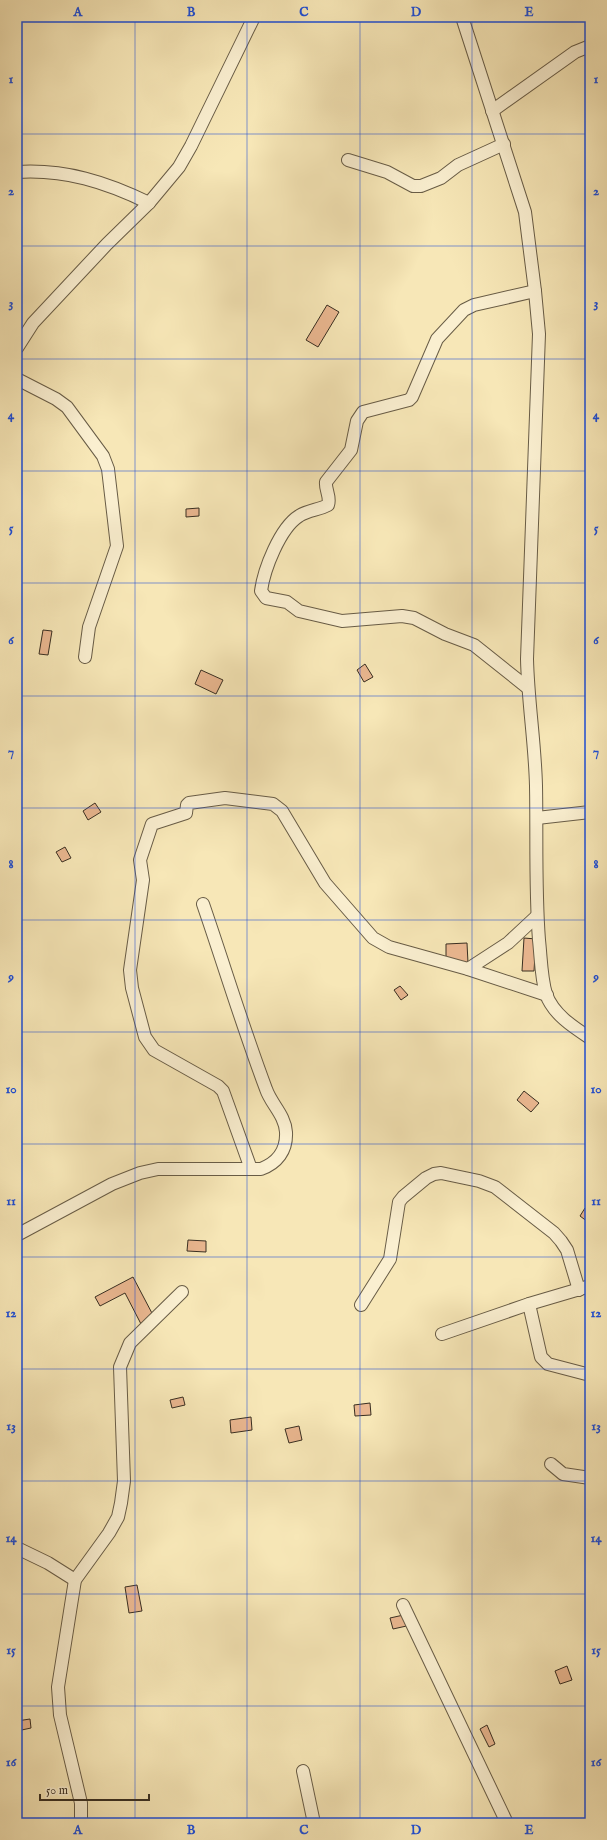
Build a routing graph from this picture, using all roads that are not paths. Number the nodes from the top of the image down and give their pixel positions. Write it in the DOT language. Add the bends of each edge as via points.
graph roads {
  1 [pos="254,17"];
  2 [pos="462,17"];
  3 [pos="590,46"];
  4 [pos="492,111"];
  5 [pos="504,144"];
  6 [pos="348,160"];
  7 [pos="17,172"];
  8 [pos="149,203"];
  9 [pos="536,292"];
  10 [pos="17,348"];
  11 [pos="17,379"];
  12 [pos="85,657"];
  13 [pos="528,688"];
  14 [pos="590,812"];
  15 [pos="537,818"];
  16 [pos="203,904"];
  17 [pos="537,916"];
  18 [pos="468,969"];
  19 [pos="547,995"];
  20 [pos="590,1038"];
  21 [pos="251,1169"];
  22 [pos="17,1235"];
  23 [pos="585,1288"];
  24 [pos="182,1292"];
  25 [pos="529,1304"];
  26 [pos="361,1305"];
  27 [pos="442,1334"];
  28 [pos="590,1375"];
  29 [pos="551,1464"];
  30 [pos="590,1478"];
  31 [pos="17,1548"];
  32 [pos="75,1580"];
  33 [pos="403,1605"];
  34 [pos="303,1771"];
  35 [pos="81,1823"];
  36 [pos="314,1823"];
  37 [pos="507,1823"];
  1 -- 8 [label="street" via="191,146 179,167"];
  2 -- 4 [label="street"];
  3 -- 4 [label="street" via="575,52"];
  4 -- 5 [label="street"];
  5 -- 6 [label="street" via="458,165 441,178 421,186 413,186 387,172"];
  5 -- 9 [label="street" via="525,212"];
  7 -- 8 [label="street" via="58,172 106,183"];
  8 -- 10 [label="street" via="33,323"];
  9 -- 13 [label="street" via="539,334"];
  9 -- 13 [label="street" via="469,307 438,339 412,397 404,402 362,412 357,421 351,450 326,482 328,505 299,516 281,536 261,591 266,598 287,602 299,611 342,621 402,616 414,618 474,645"];
  11 -- 12 [label="street" via="67,407 103,456 108,469 118,546 89,627"];
  13 -- 15 [label="street" via="534,737"];
  14 -- 15 [label="street"];
  15 -- 17 [label="street"];
  16 -- 21 [label="street" via="266,1091 284,1122 286,1132 285,1145 279,1158 261,1169"];
  17 -- 18 [label="street" via="508,943"];
  17 -- 19 [label="street" via="542,976"];
  18 -- 19 [label="street"];
  18 -- 21 [label="street" via="389,947 373,938 325,883 282,811 273,804 225,798 189,803 186,813 152,824 140,860 142,880 130,970 145,1037 154,1050 223,1091"];
  19 -- 20 [label="street" via="556,1011"];
  21 -- 22 [label="street" via="158,1169 140,1173 112,1184"];
  23 -- 25 [label="street"];
  23 -- 26 [label="street" via="567,1250 554,1233 495,1187 441,1173 426,1178 399,1202 390,1259"];
  24 -- 32 [label="street" via="130,1343 124,1354 120,1367 124,1481 118,1517"];
  25 -- 27 [label="street"];
  25 -- 28 [label="street" via="541,1357 548,1364"];
  29 -- 30 [label="street" via="563,1474"];
  31 -- 32 [label="street"];
  32 -- 35 [label="street" via="58,1687 60,1715 81,1803"];
  33 -- 37 [label="street"];
  34 -- 36 [label="street"];
}
